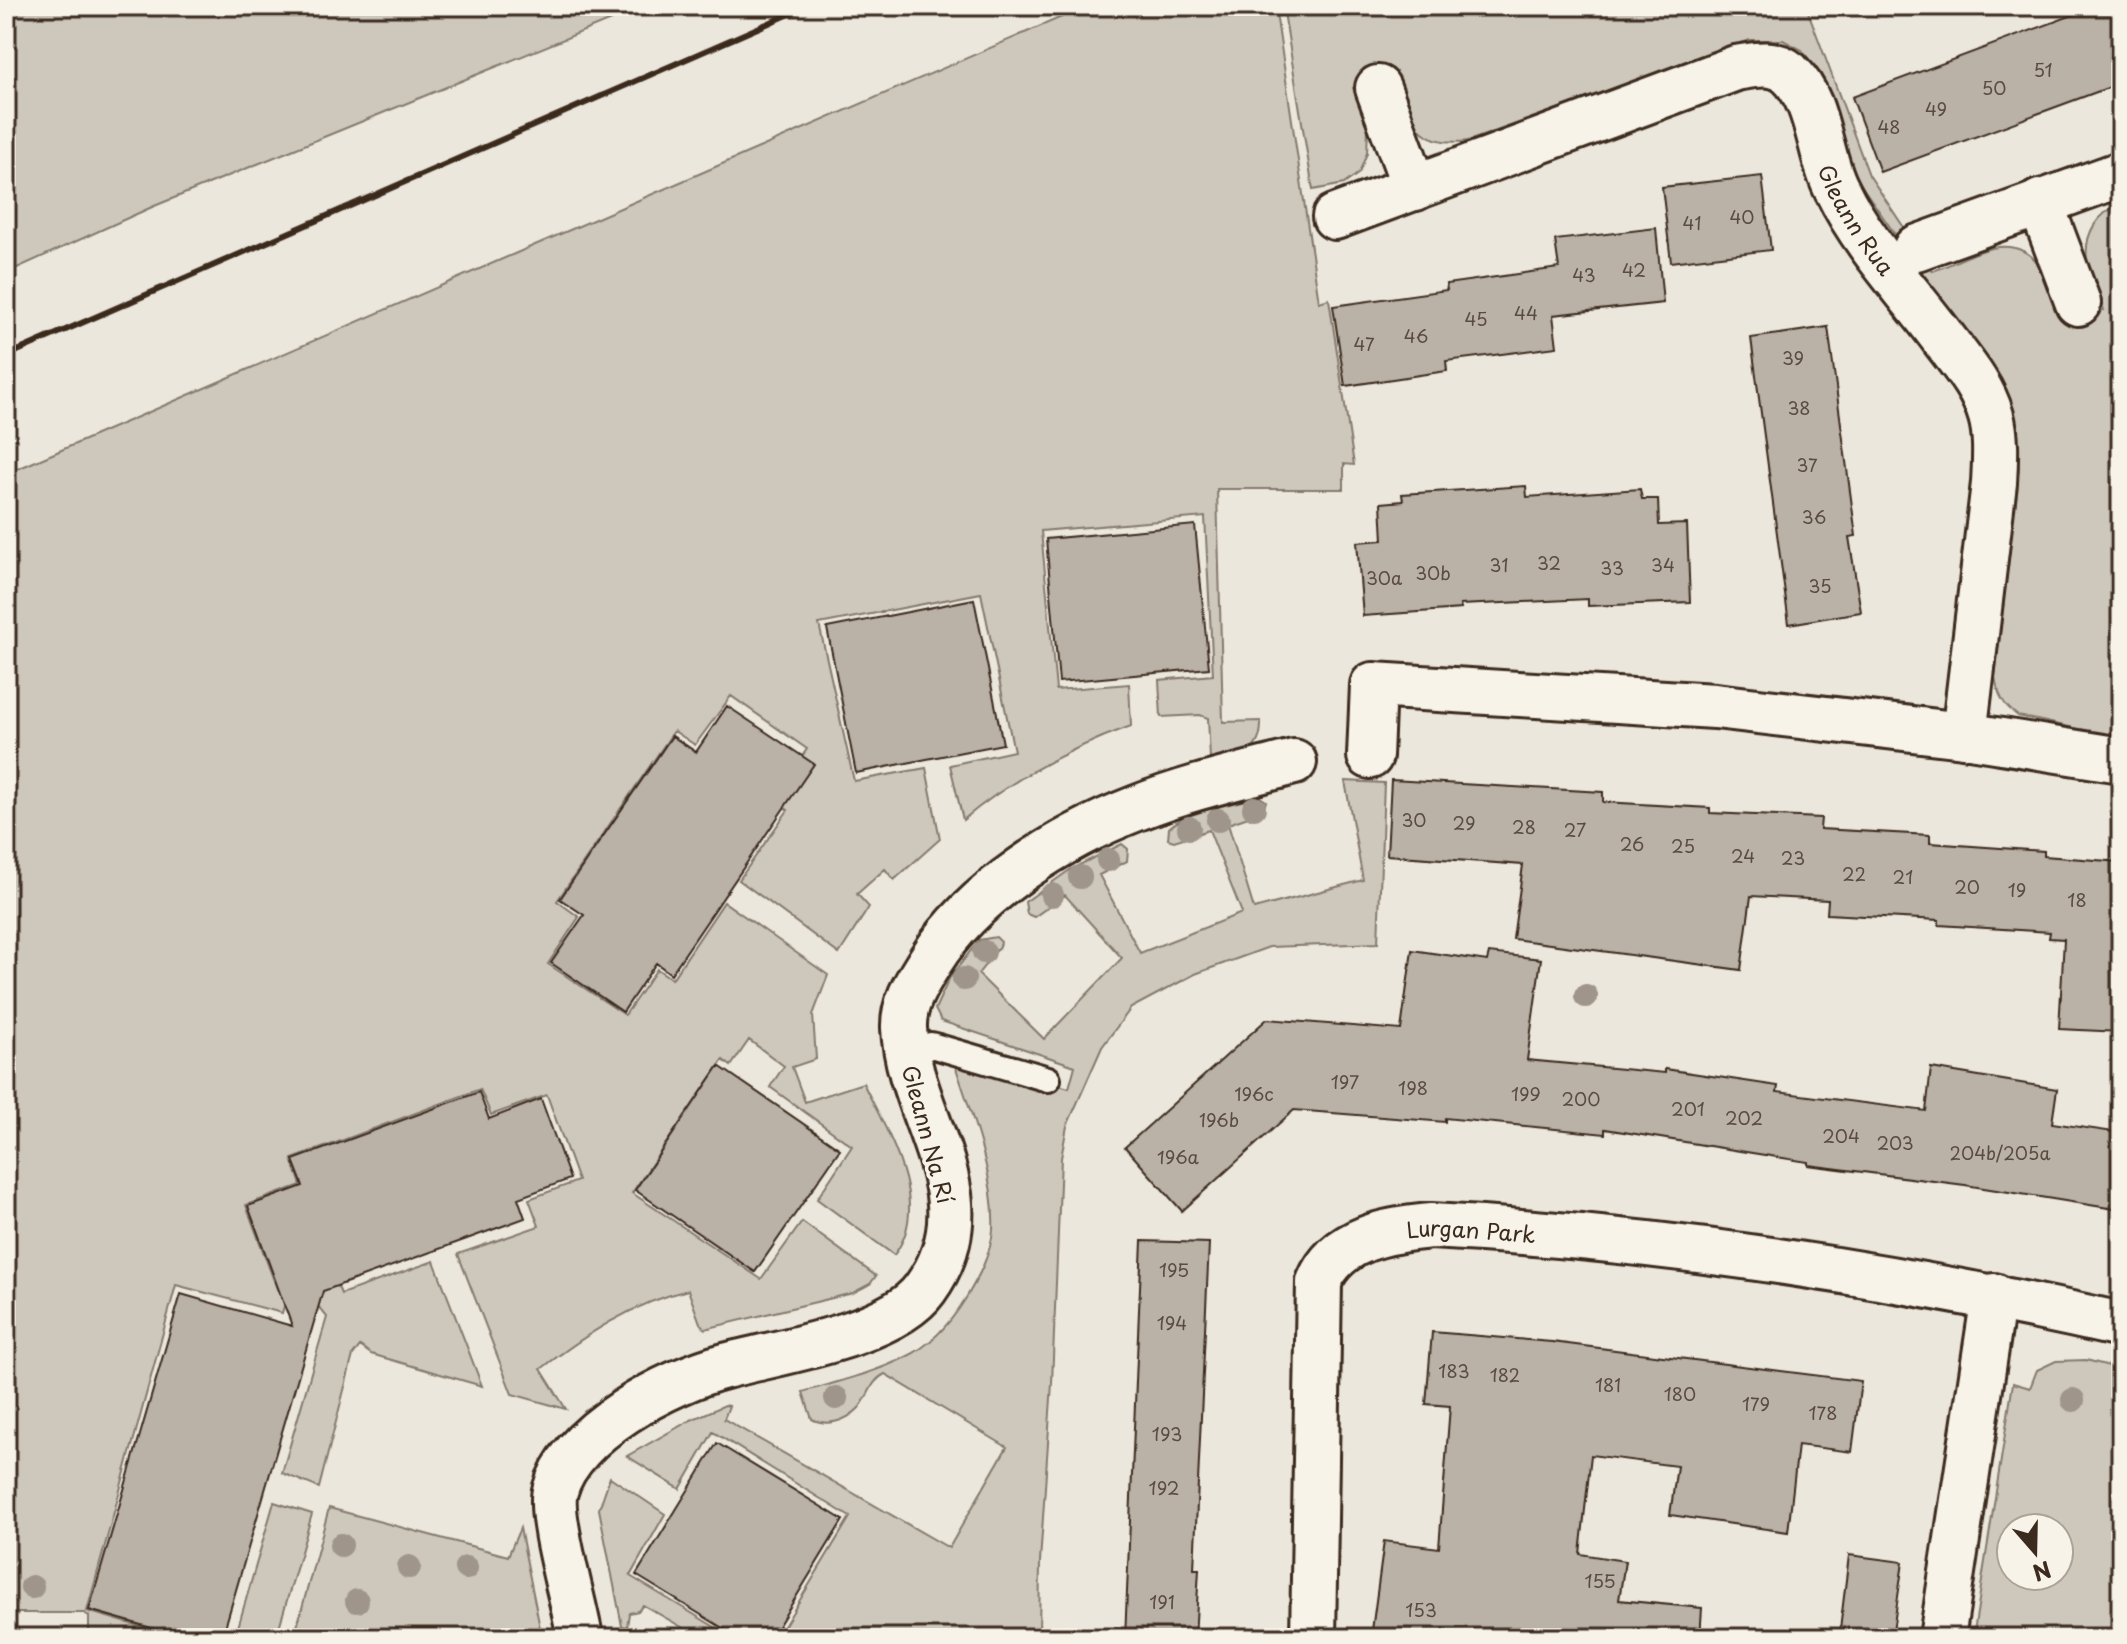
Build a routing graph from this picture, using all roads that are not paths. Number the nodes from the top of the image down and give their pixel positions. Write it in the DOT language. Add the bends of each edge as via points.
graph roads {
  1 [pos="1378,88"];
  2 [pos="2121,174"];
  3 [pos="1415,188"];
  4 [pos="2040,202"];
  5 [pos="1335,217"];
  6 [pos="1916,248"];
  7 [pos="2078,303"];
  8 [pos="1964,735"];
  9 [pos="1370,756"];
  10 [pos="2121,760"];
  11 [pos="1294,762"];
  12 [pos="908,1057"];
  13 [pos="1048,1079"];
  14 [pos="1994,1296"];
  15 [pos="2121,1325"];
  16 [pos="580,1638"];
  17 [pos="1313,1638"];
  18 [pos="1942,1638"];
  1 -- 3 [label="street"];
  2 -- 4 [label="street, Gleann Rua"];
  3 -- 5 [label="street, Gleann Rua"];
  3 -- 8 [label="street, Gleann Rua" via="1736,68 1766,64 1789,73 1803,92 1837,190 1958,357 1990,414 1994,483"];
  4 -- 6 [label="street, Gleann Rua"];
  4 -- 7 [label="street"];
  8 -- 9 [label="street" via="1715,706 1373,685"];
  8 -- 10 [label="street"];
  11 -- 12 [label="street, Gleann Na Rí" via="1182,792 1108,820 994,891 940,945 908,1001"];
  12 -- 13 [label="lane" via="931,1045"];
  12 -- 16 [label="street, Gleann Na Rí" via="934,1137 951,1216 949,1242 938,1269 904,1309 818,1343 707,1371 628,1410 588,1438 554,1491"];
  14 -- 15 [label="street, Lurgan Park"];
  14 -- 17 [label="street, Lurgan Park" via="1678,1248 1431,1226 1396,1230 1349,1247 1333,1257 1319,1282"];
  14 -- 18 [label="street"];
}
